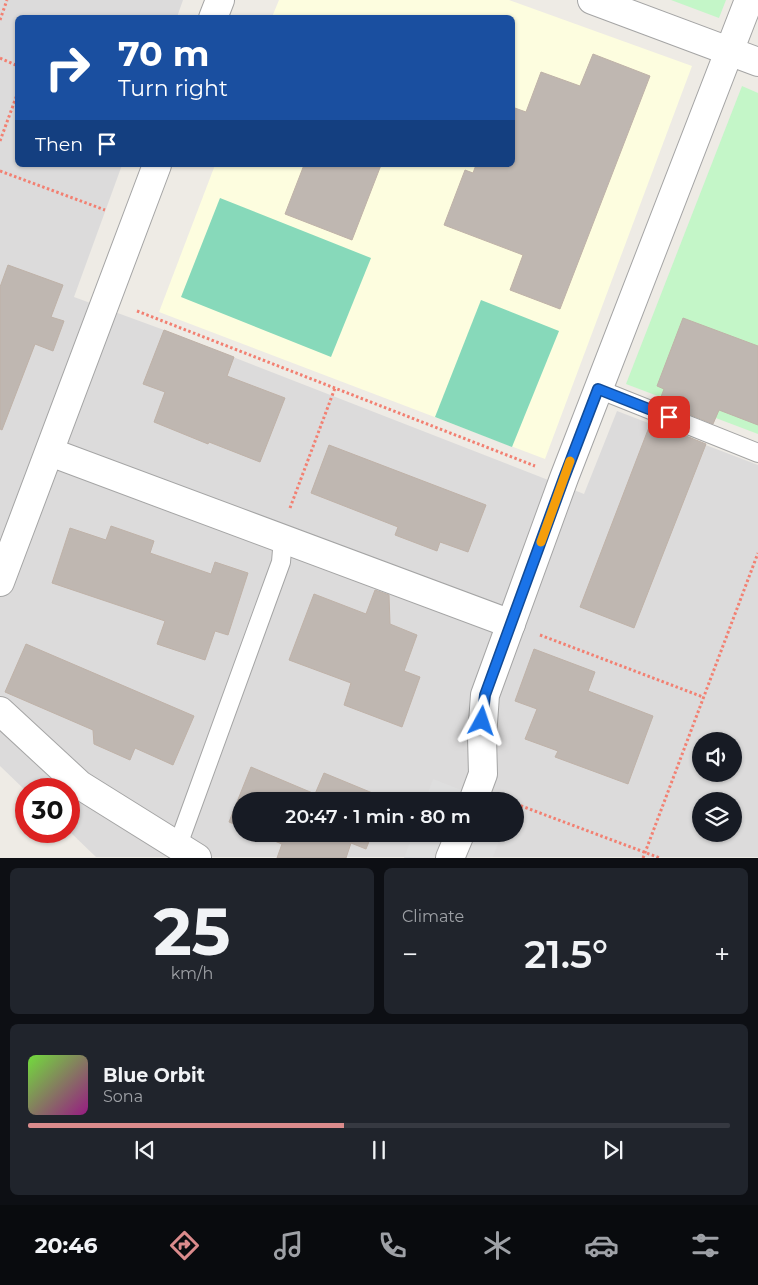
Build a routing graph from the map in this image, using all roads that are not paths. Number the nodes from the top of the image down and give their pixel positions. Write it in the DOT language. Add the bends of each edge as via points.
graph roads {
  1 [pos="220,0"];
  2 [pos="592,0"];
  3 [pos="749,0"];
  4 [pos="214,15"];
  5 [pos="729,51"];
  6 [pos="758,62"];
  7 [pos="156,167"];
  8 [pos="598,389"];
  9 [pos="50,452"];
  10 [pos="758,452"];
  11 [pos="283,538"];
  12 [pos="0,582"];
  13 [pos="511,624"];
  14 [pos="0,711"];
  15 [pos="476,792"];
  16 [pos="457,842"];
  17 [pos="187,851"];
  18 [pos="450,858"];
  1 -- 4 [label="street"];
  2 -- 5 [label="street"];
  3 -- 5 [label="street"];
  5 -- 6 [label="street"];
  5 -- 8 [label="street"];
  7 -- 9 [label="street"];
  8 -- 10 [label="lane"];
  8 -- 13 [label="street"];
  9 -- 11 [label="street"];
  9 -- 12 [label="street"];
  11 -- 13 [label="street"];
  11 -- 17 [label="lane" via="281,562"];
  13 -- 15 [label="street" via="485,695 483,774"];
  14 -- 17 [label="street" via="80,786"];
  16 -- 18 [label="street"];
}
